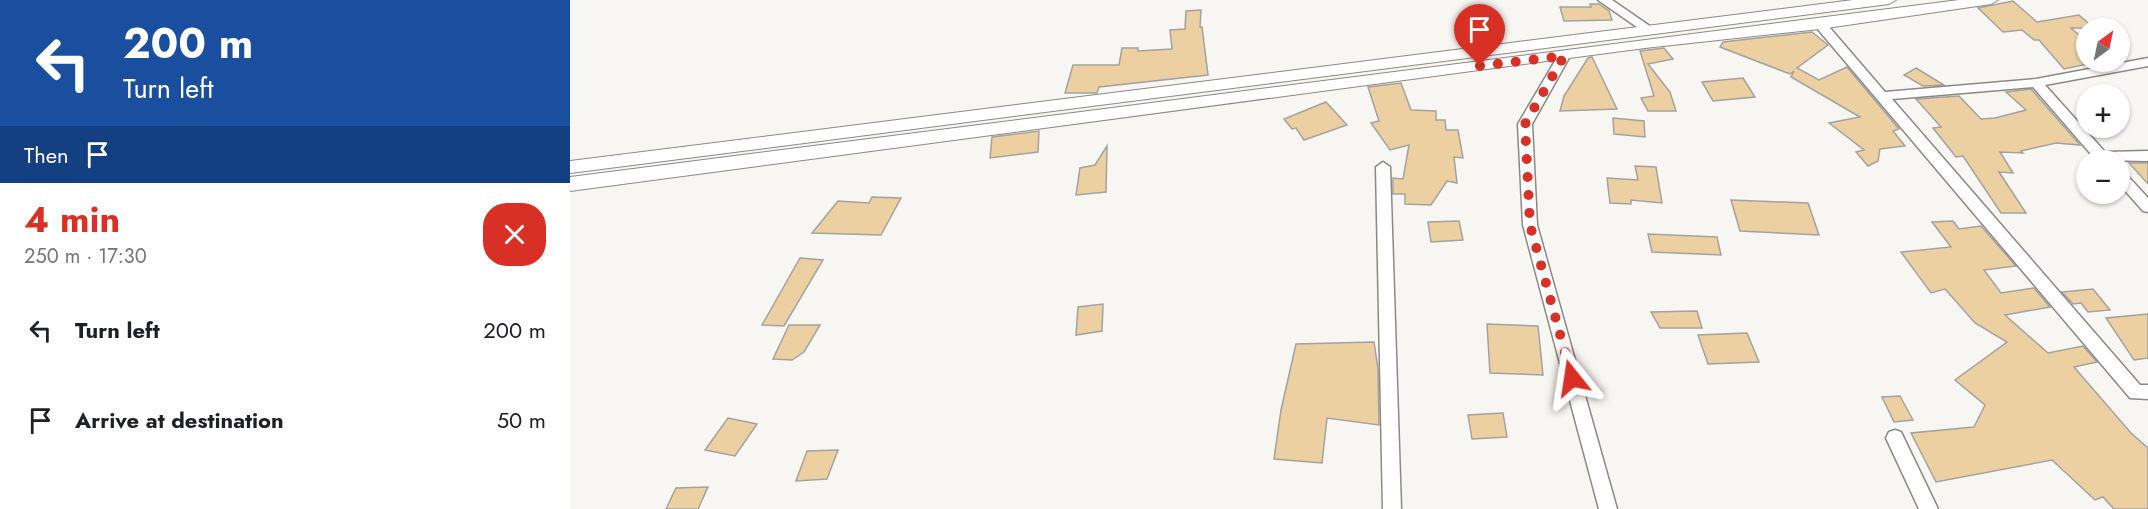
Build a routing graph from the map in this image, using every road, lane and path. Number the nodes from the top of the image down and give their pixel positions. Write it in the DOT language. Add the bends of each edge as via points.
graph roads {
  1 [pos="1604,0"];
  2 [pos="1991,0"];
  3 [pos="1886,6"];
  4 [pos="1820,24"];
  5 [pos="1648,29"];
  6 [pos="1522,53"];
  7 [pos="1564,56"];
  8 [pos="2148,62"];
  9 [pos="2036,83"];
  10 [pos="1882,96"];
  11 [pos="2094,150"];
  12 [pos="2148,156"];
  13 [pos="2130,157"];
  14 [pos="1383,166"];
  15 [pos="570,167"];
  16 [pos="570,184"];
  17 [pos="2130,188"];
  18 [pos="2148,207"];
  19 [pos="2142,393"];
  20 [pos="2148,408"];
  21 [pos="1895,438"];
  22 [pos="1392,509"];
  23 [pos="1608,509"];
  24 [pos="1929,509"];
  1 -- 5 [label="street"];
  2 -- 3 [label="main road"];
  3 -- 4 [label="main road"];
  3 -- 5 [label="main road"];
  4 -- 7 [label="main road"];
  4 -- 10 [label="street"];
  5 -- 6 [label="main road"];
  6 -- 7 [label="main road"];
  6 -- 15 [label="main road"];
  6 -- 16 [label="main road"];
  7 -- 23 [label="street" via="1525,124 1530,225"];
  8 -- 9 [label="street"];
  9 -- 10 [label="street"];
  9 -- 11 [label="street"];
  10 -- 19 [label="street"];
  12 -- 13 [label="street"];
  14 -- 22 [label="street"];
  17 -- 18 [label="street"];
  19 -- 20 [label="street"];
  21 -- 24 [label="street"];
}
